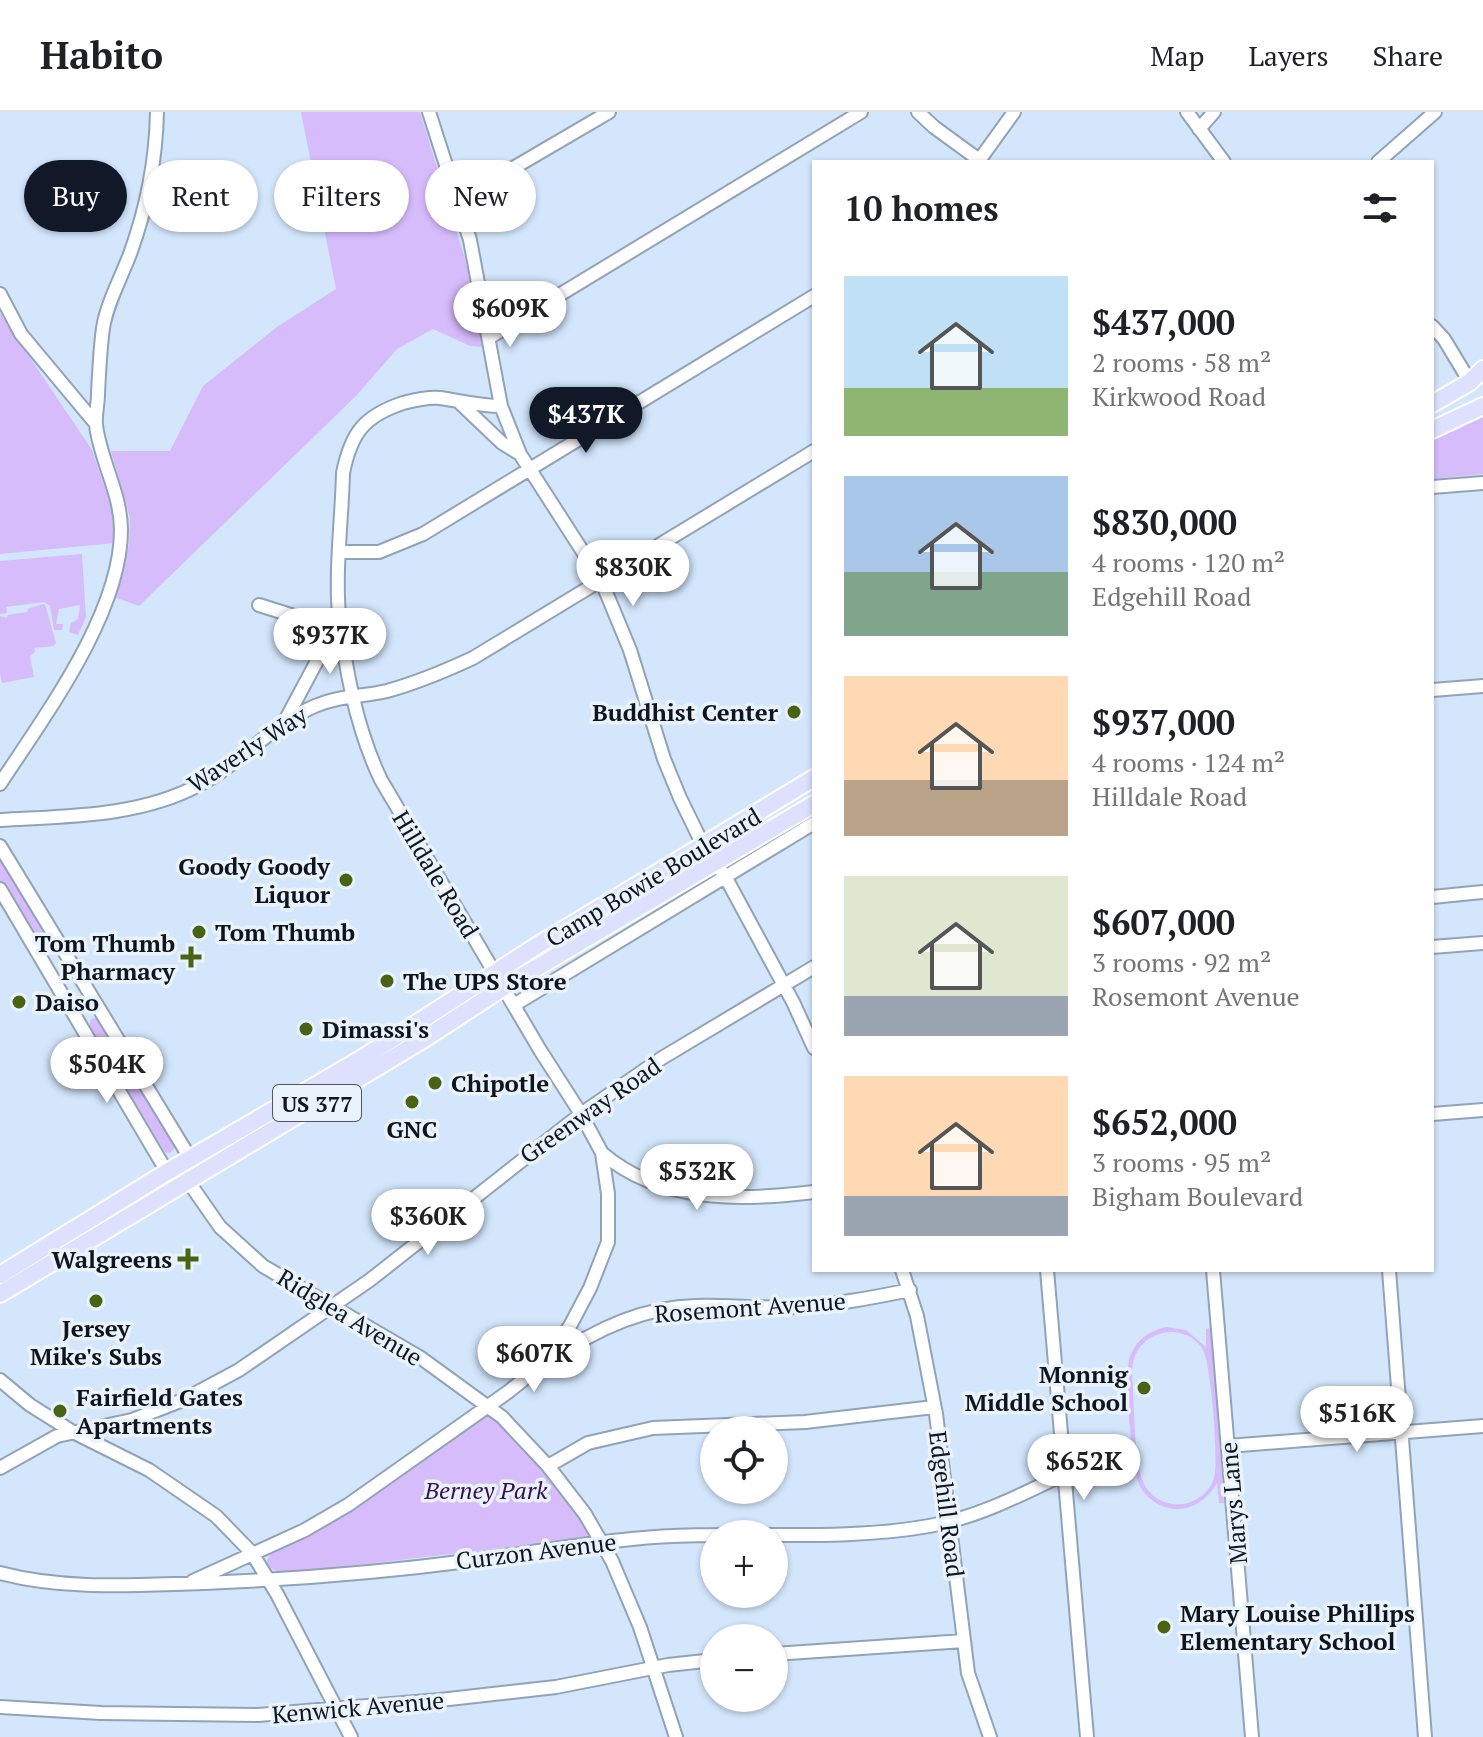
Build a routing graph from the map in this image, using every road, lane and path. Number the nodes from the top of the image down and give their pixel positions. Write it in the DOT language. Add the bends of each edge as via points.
graph roads {
  1 [pos="157,112"];
  2 [pos="429,112"];
  3 [pos="609,112"];
  4 [pos="861,112"];
  5 [pos="918,112"];
  6 [pos="1014,112"];
  7 [pos="1187,112"];
  8 [pos="1214,112"];
  9 [pos="1435,112"];
  10 [pos="1199,129"];
  11 [pos="444,160"];
  12 [pos="527,160"];
  13 [pos="979,160"];
  14 [pos="981,160"];
  15 [pos="1222,160"];
  16 [pos="1380,160"];
  17 [pos="467,232"];
  18 [pos="0,294"];
  19 [pos="812,297"];
  20 [pos="1434,328"];
  21 [pos="490,337"];
  22 [pos="1483,369"];
  23 [pos="1477,379"];
  24 [pos="460,403"];
  25 [pos="1434,403"];
  26 [pos="501,406"];
  27 [pos="1483,406"];
  28 [pos="1434,417"];
  29 [pos="96,424"];
  30 [pos="1434,429"];
  31 [pos="812,452"];
  32 [pos="520,454"];
  33 [pos="530,468"];
  34 [pos="1483,483"];
  35 [pos="1434,487"];
  36 [pos="340,552"];
  37 [pos="601,580"];
  38 [pos="259,605"];
  39 [pos="339,613"];
  40 [pos="332,628"];
  41 [pos="1483,686"];
  42 [pos="1434,690"];
  43 [pos="352,694"];
  44 [pos="285,721"];
  45 [pos="812,779"];
  46 [pos="0,784"];
  47 [pos="812,805"];
  48 [pos="0,814"];
  49 [pos="1,820"];
  50 [pos="812,824"];
  51 [pos="0,827"];
  52 [pos="703,845"];
  53 [pos="0,846"];
  54 [pos="721,871"];
  55 [pos="0,889"];
  56 [pos="1483,892"];
  57 [pos="1434,897"];
  58 [pos="1483,943"];
  59 [pos="1434,947"];
  60 [pos="812,968"];
  61 [pos="495,972"];
  62 [pos="784,985"];
  63 [pos="504,987"];
  64 [pos="514,1005"];
  65 [pos="812,1044"];
  66 [pos="361,1059"];
  67 [pos="329,1096"];
  68 [pos="1483,1110"];
  69 [pos="581,1114"];
  70 [pos="1434,1114"];
  71 [pos="602,1153"];
  72 [pos="190,1158"];
  73 [pos="167,1172"];
  74 [pos="188,1181"];
  75 [pos="812,1192"];
  76 [pos="903,1272"];
  77 [pos="1047,1272"];
  78 [pos="1213,1272"];
  79 [pos="1389,1272"];
  80 [pos="0,1275"];
  81 [pos="910,1290"];
  82 [pos="0,1294"];
  83 [pos="334,1308"];
  84 [pos="530,1373"];
  85 [pos="0,1380"];
  86 [pos="488,1406"];
  87 [pos="934,1407"];
  88 [pos="1483,1426"];
  89 [pos="73,1432"];
  90 [pos="1403,1432"];
  91 [pos="1228,1446"];
  92 [pos="548,1466"];
  93 [pos="0,1468"];
  94 [pos="1064,1474"];
  95 [pos="950,1521"];
  96 [pos="602,1543"];
  97 [pos="252,1553"];
  98 [pos="0,1573"];
  99 [pos="269,1580"];
  100 [pos="187,1584"];
  101 [pos="964,1641"];
  102 [pos="788,1653"];
  103 [pos="700,1662"];
  104 [pos="654,1668"];
  105 [pos="0,1707"];
  106 [pos="337,1709"];
  107 [pos="351,1737"];
  108 [pos="676,1737"];
  109 [pos="990,1737"];
  110 [pos="1087,1737"];
  111 [pos="1252,1737"];
  112 [pos="1425,1737"];
  1 -- 29 [label="street" via="143,212 104,326"];
  2 -- 11 [label="street"];
  3 -- 12 [label="street"];
  4 -- 21 [label="street"];
  5 -- 13 [label="street"];
  6 -- 14 [label="street"];
  7 -- 10 [label="street"];
  8 -- 10 [label="street"];
  9 -- 16 [label="street"];
  10 -- 15 [label="street"];
  17 -- 21 [label="street"];
  18 -- 29 [label="street" via="21,334"];
  19 -- 33 [label="street"];
  20 -- 23 [label="street"];
  21 -- 26 [label="street"];
  22 -- 23 [label="main road"];
  23 -- 25 [label="main road"];
  23 -- 28 [label="main road"];
  24 -- 26 [label="street, Hilldale Road"];
  24 -- 32 [label="street"];
  24 -- 36 [label="street, Hilldale Road" via="415,400 381,411 362,427 343,473"];
  26 -- 32 [label="street"];
  27 -- 30 [label="main road"];
  29 -- 46 [label="street" via="119,508 113,583 57,697"];
  31 -- 37 [label="street, Waverly Way"];
  32 -- 33 [label="street"];
  33 -- 36 [label="street" via="400,545 379,552"];
  33 -- 37 [label="street"];
  34 -- 35 [label="street"];
  36 -- 39 [label="street, Hilldale Road"];
  37 -- 43 [label="street, Waverly Way" via="447,670 383,692"];
  37 -- 52 [label="street" via="668,769"];
  38 -- 40 [label="street"];
  39 -- 40 [label="street, Hilldale Road"];
  39 -- 43 [label="street, Hilldale Road"];
  40 -- 44 [label="street, Hilldale Road"];
  41 -- 42 [label="street"];
  43 -- 44 [label="street, Waverly Way"];
  43 -- 61 [label="street, Hilldale Road" via="381,780"];
  44 -- 49 [label="street, Waverly Way" via="237,761 198,786 164,799 91,814"];
  45 -- 52 [label="main road, Camp Bowie Boulevard / US 377"];
  47 -- 54 [label="main road, Camp Bowie Boulevard / US 377"];
  48 -- 49 [label="street"];
  49 -- 51 [label="street"];
  50 -- 54 [label="street"];
  52 -- 54 [label="street"];
  52 -- 61 [label="main road, Camp Bowie Boulevard / US 377"];
  53 -- 72 [label="street"];
  54 -- 62 [label="street"];
  54 -- 63 [label="main road, Camp Bowie Boulevard / US 377"];
  54 -- 64 [label="street"];
  55 -- 73 [label="street"];
  56 -- 57 [label="street"];
  58 -- 59 [label="street"];
  60 -- 62 [label="street, Greenway Road"];
  61 -- 63 [label="street, Hilldale Road"];
  61 -- 66 [label="main road, Camp Bowie Boulevard / US 377"];
  62 -- 65 [label="street"];
  62 -- 69 [label="street, Greenway Road"];
  63 -- 64 [label="street, Hilldale Road"];
  63 -- 67 [label="main road, Camp Bowie Boulevard / US 377"];
  64 -- 69 [label="street, Hilldale Road"];
  66 -- 67 [label="main road" via="327,1084"];
  66 -- 72 [label="main road, Camp Bowie Boulevard / US 377"];
  67 -- 74 [label="main road, Camp Bowie Boulevard / US 377"];
  68 -- 70 [label="street"];
  69 -- 71 [label="street, Hilldale Road"];
  69 -- 83 [label="street, Greenway Road"];
  71 -- 75 [label="street" via="640,1179 673,1190 716,1196"];
  71 -- 84 [label="street, Hilldale Road" via="608,1242 570,1326"];
  72 -- 73 [label="main road, Camp Bowie Boulevard / US 377"];
  72 -- 74 [label="street"];
  73 -- 74 [label="street"];
  73 -- 80 [label="main road, Camp Bowie Boulevard / US 377"];
  74 -- 82 [label="main road, Camp Bowie Boulevard / US 377"];
  74 -- 83 [label="street, Ridglea Avenue" via="215,1221 263,1266"];
  76 -- 81 [label="street, Edgehill Road"];
  77 -- 94 [label="street"];
  78 -- 91 [label="street, Marys Lane"];
  79 -- 90 [label="street"];
  81 -- 84 [label="street, Rosemont Avenue" via="794,1307 698,1305 652,1311 604,1327"];
  81 -- 87 [label="street, Edgehill Road"];
  83 -- 86 [label="street, Ridglea Avenue" via="421,1358"];
  83 -- 89 [label="street, Greenway Road" via="183,1400 132,1420"];
  84 -- 86 [label="street, Rosemont Avenue"];
  85 -- 89 [label="street"];
  86 -- 92 [label="street, Ridglea Avenue"];
  86 -- 97 [label="street, Rosemont Avenue" via="348,1505"];
  87 -- 92 [label="street" via="805,1422 653,1428 588,1443"];
  87 -- 95 [label="street, Edgehill Road"];
  88 -- 90 [label="street"];
  89 -- 93 [label="street, Greenway Road"];
  89 -- 97 [label="street" via="185,1492"];
  90 -- 91 [label="street"];
  90 -- 112 [label="street"];
  91 -- 111 [label="street, Marys Lane"];
  92 -- 96 [label="street, Ridglea Avenue"];
  94 -- 95 [label="street, Curzon Avenue"];
  94 -- 110 [label="street"];
  95 -- 96 [label="street, Curzon Avenue" via="888,1532 730,1533"];
  95 -- 101 [label="street, Edgehill Road"];
  96 -- 99 [label="street, Curzon Avenue"];
  96 -- 104 [label="street, Ridglea Avenue"];
  97 -- 99 [label="street"];
  97 -- 100 [label="street, Rosemont Avenue"];
  98 -- 100 [label="street, Curzon Avenue" via="69,1585"];
  99 -- 100 [label="street, Curzon Avenue"];
  99 -- 106 [label="street"];
  101 -- 102 [label="street"];
  101 -- 109 [label="street, Edgehill Road" via="968,1673"];
  103 -- 104 [label="street, Kenwick Avenue"];
  104 -- 106 [label="street, Kenwick Avenue" via="556,1687"];
  104 -- 108 [label="street, Ridglea Avenue"];
  105 -- 106 [label="street, Kenwick Avenue" via="227,1715"];
  106 -- 107 [label="street"];
}
